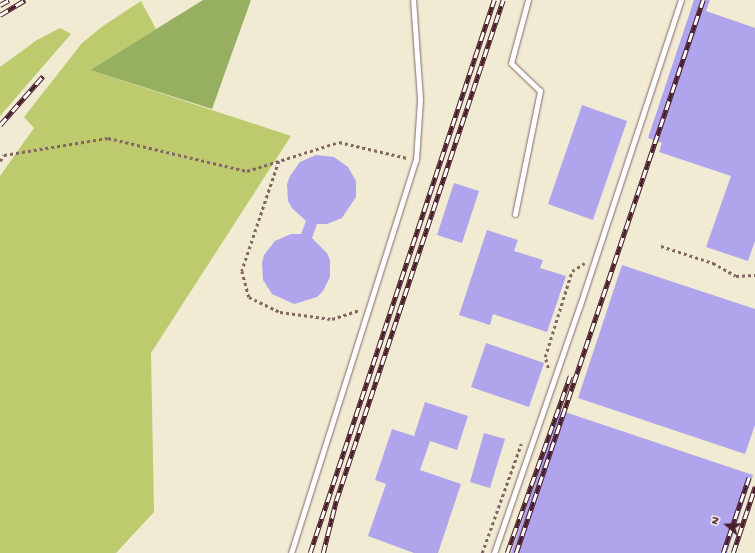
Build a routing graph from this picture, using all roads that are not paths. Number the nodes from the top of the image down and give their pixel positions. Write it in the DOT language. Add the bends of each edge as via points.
graph roads {
  1 [pos="413,0"];
  2 [pos="528,0"];
  3 [pos="681,0"];
  4 [pos="515,214"];
  5 [pos="291,553"];
  6 [pos="494,553"];
  1 -- 5 [label="lane" via="420,99 416,160"];
  2 -- 4 [label="lane" via="511,63 540,91"];
  3 -- 6 [label="lane" via="580,305"];
}
